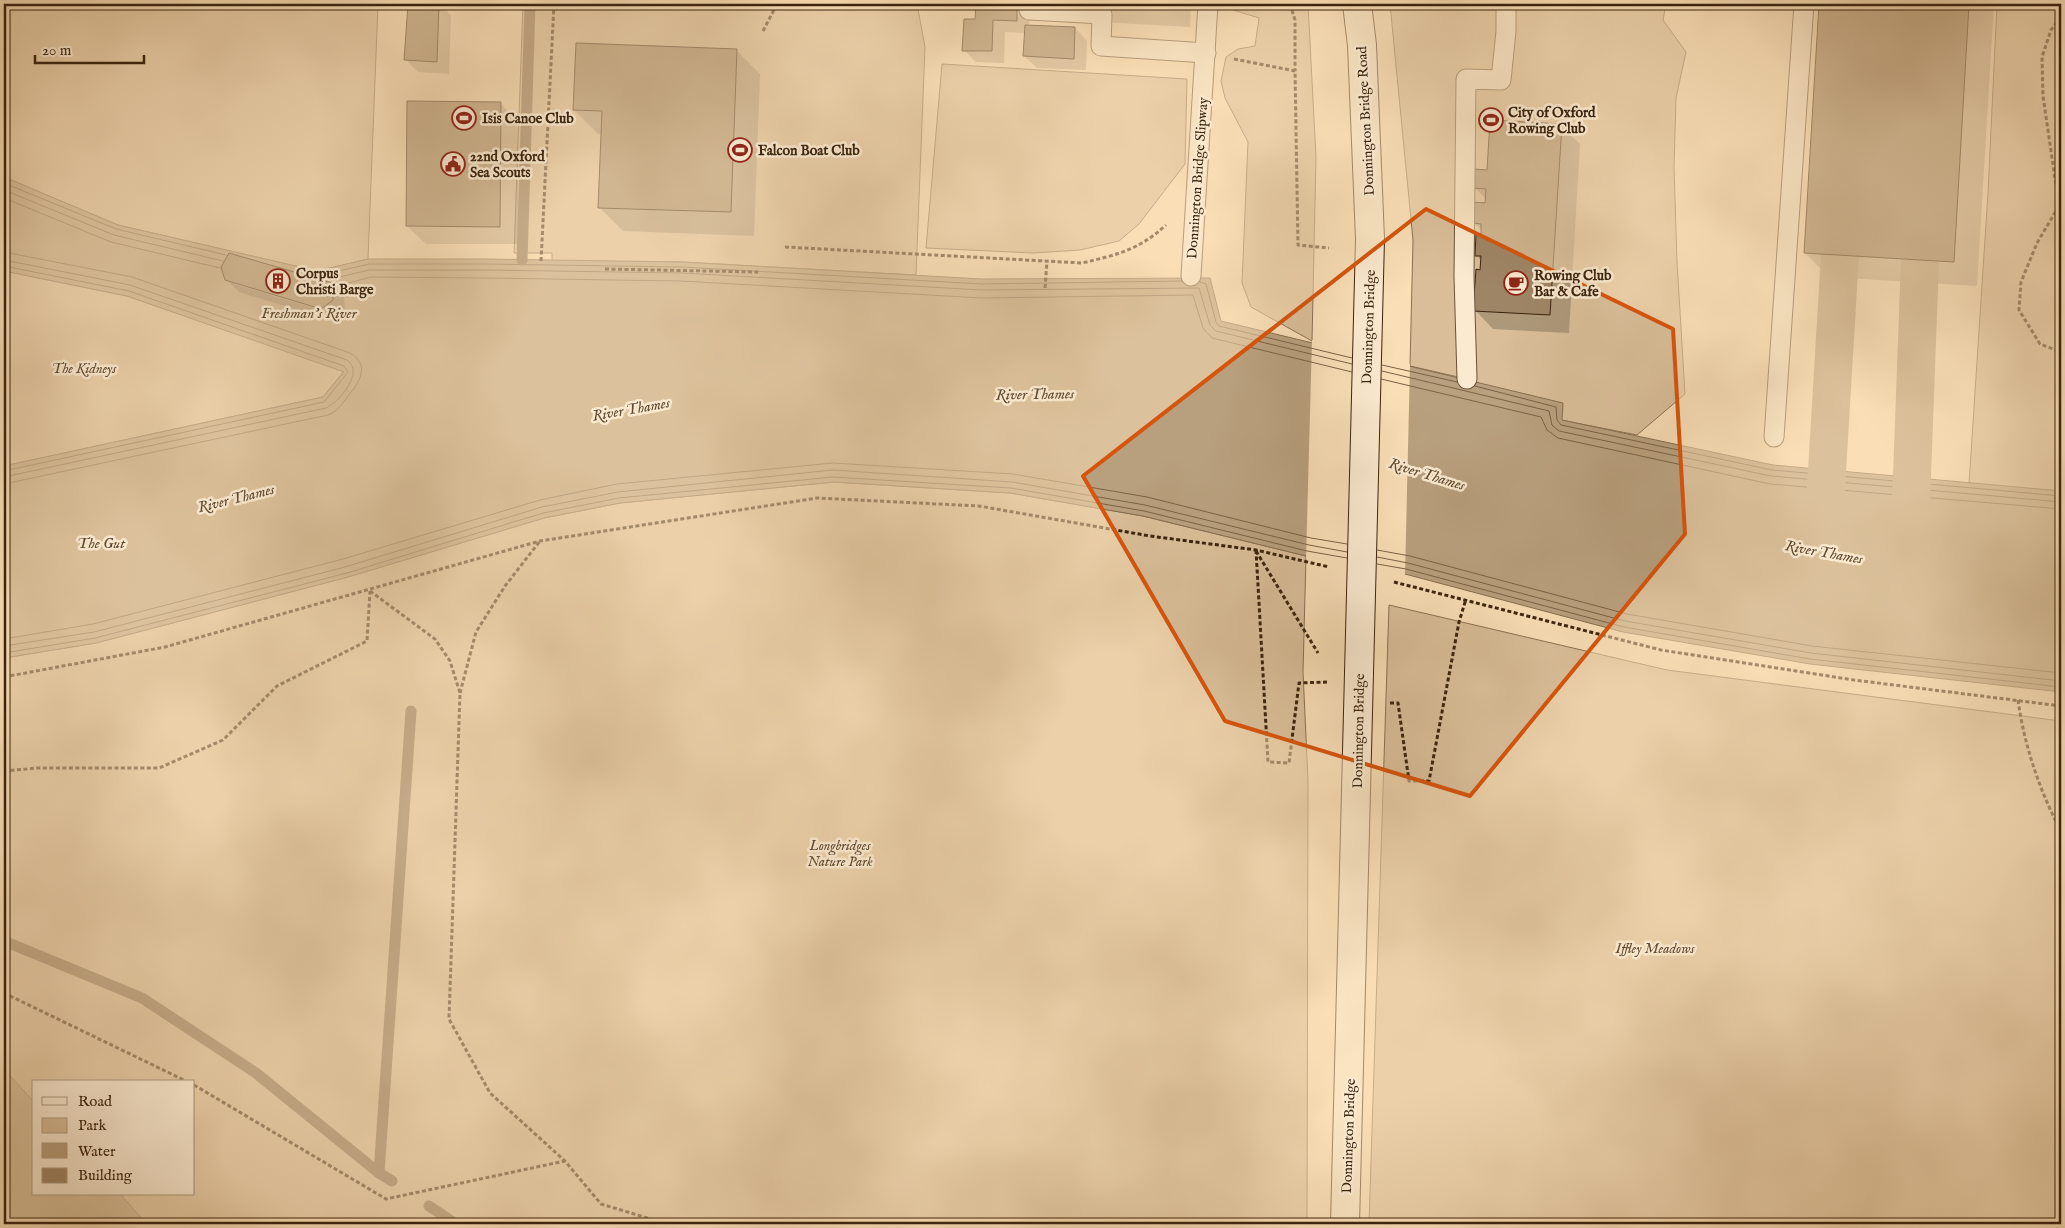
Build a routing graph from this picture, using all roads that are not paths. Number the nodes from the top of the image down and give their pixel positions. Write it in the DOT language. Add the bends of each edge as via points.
graph roads {
  1 [pos="1208,4"];
  2 [pos="1357,4"];
  3 [pos="1506,4"];
  4 [pos="1804,4"];
  5 [pos="1029,10"];
  6 [pos="1206,53"];
  7 [pos="1370,239"];
  8 [pos="1191,276"];
  9 [pos="1467,379"];
  10 [pos="1774,437"];
  11 [pos="1345,1224"];
  1 -- 6 [label="lane, Donnington Bridge Slipway"];
  2 -- 7 [label="main road, Donnington Bridge Road" via="1362,45"];
  3 -- 9 [label="lane" via="1501,80 1466,79 1464,276"];
  4 -- 10 [label="lane"];
  5 -- 6 [label="lane" via="1102,14 1101,46"];
  6 -- 8 [label="lane, Donnington Bridge Slipway"];
  7 -- 11 [label="main road, Donnington Bridge, bridge" via="1347,677 1359,704"];
}
